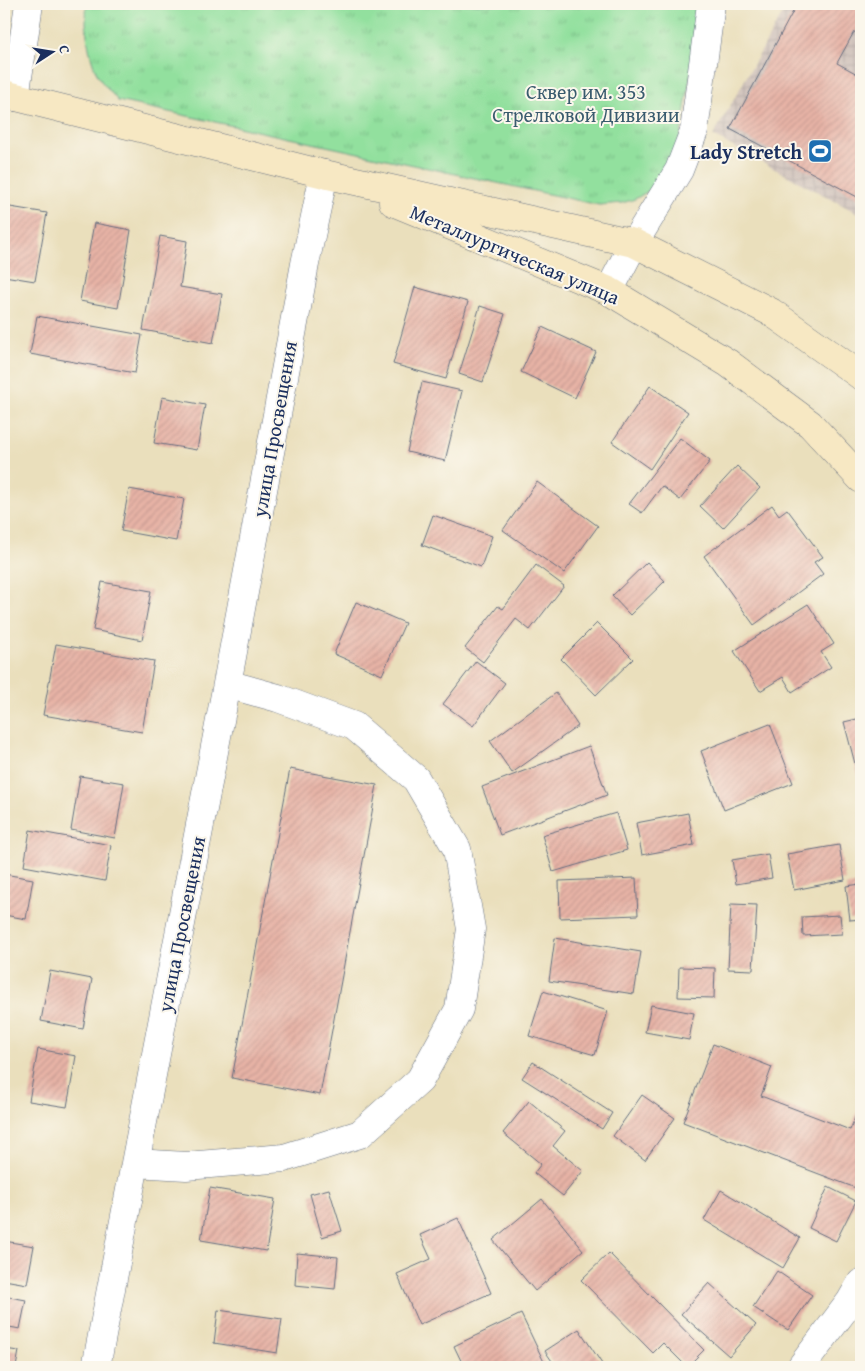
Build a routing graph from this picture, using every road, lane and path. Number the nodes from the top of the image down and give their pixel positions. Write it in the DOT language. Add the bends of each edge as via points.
graph roads {
  1 [pos="29,4"];
  2 [pos="711,4"];
  3 [pos="9,95"];
  4 [pos="324,174"];
  5 [pos="634,243"];
  6 [pos="609,291"];
  7 [pos="861,376"];
  8 [pos="859,473"];
  9 [pos="227,684"];
  10 [pos="135,1164"];
  11 [pos="861,1283"];
  12 [pos="96,1367"];
  13 [pos="800,1367"];
  1 -- 3 [label="street"];
  2 -- 5 [label="street" via="694,131 680,170"];
  3 -- 4 [label="street, Металлургическая улица"];
  4 -- 5 [label="street, Металлургическая улица"];
  4 -- 6 [label="street, Металлургическая улица"];
  4 -- 9 [label="street, улица Просвещения"];
  5 -- 6 [label="street"];
  5 -- 7 [label="street, Металлургическая улица" via="771,312"];
  6 -- 8 [label="street, Металлургическая улица" via="728,362 810,424"];
  9 -- 10 [label="street, улица Просвещения"];
  9 -- 10 [label="street" via="278,698 354,726 416,778 456,849 472,929 459,1009 420,1080 360,1134 284,1158 186,1166"];
  10 -- 12 [label="street, улица Просвещения"];
  11 -- 13 [label="street"];
}
